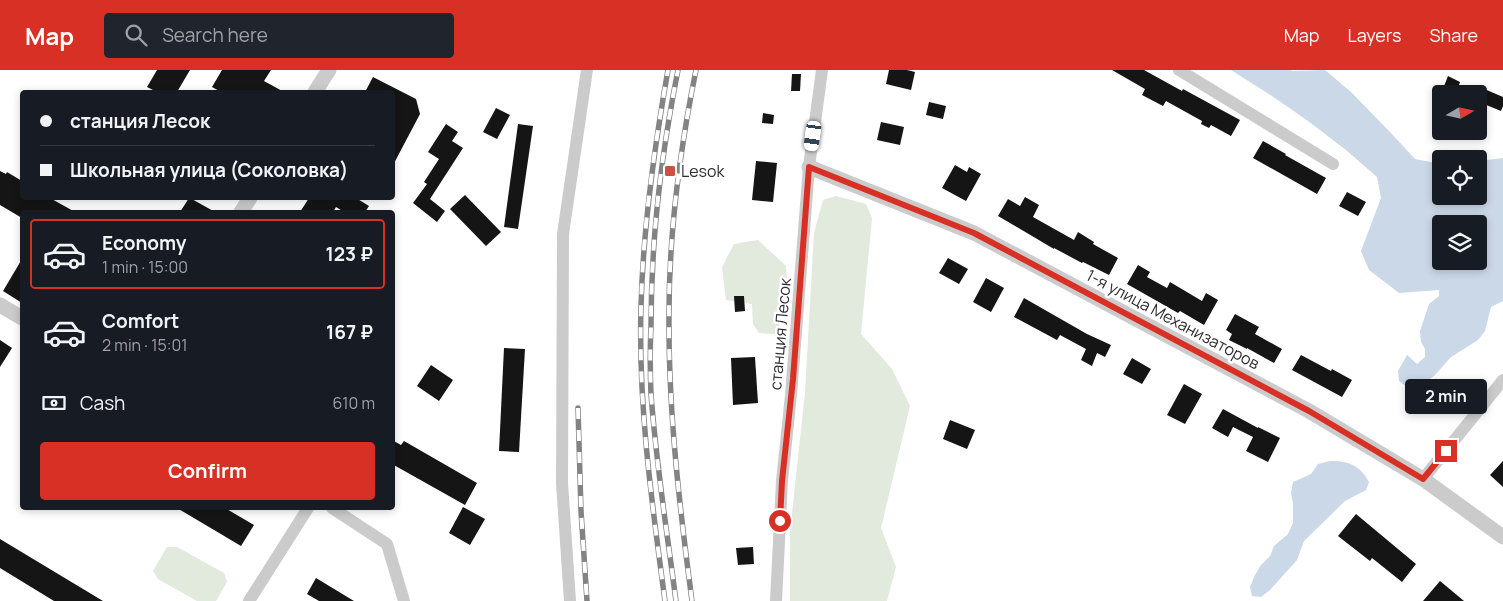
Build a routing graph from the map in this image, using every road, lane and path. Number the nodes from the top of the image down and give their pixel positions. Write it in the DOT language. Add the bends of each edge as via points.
graph roads {
  1 [pos="329,70"];
  2 [pos="587,70"];
  3 [pos="822,70"];
  4 [pos="1179,70"];
  5 [pos="316,90"];
  6 [pos="1333,164"];
  7 [pos="809,167"];
  8 [pos="0,305"];
  9 [pos="20,317"];
  10 [pos="1503,380"];
  11 [pos="1423,479"];
  12 [pos="307,510"];
  13 [pos="335,510"];
  14 [pos="1503,537"];
  15 [pos="249,601"];
  16 [pos="404,601"];
  17 [pos="570,601"];
  18 [pos="776,601"];
  1 -- 5 [label="street"];
  2 -- 17 [label="street" via="563,234 562,483"];
  3 -- 7 [label="street, станция Лесок"];
  4 -- 6 [label="street"];
  7 -- 11 [label="street, 1-я улица Механизаторов" via="974,233 1309,411"];
  7 -- 18 [label="street, станция Лесок" via="782,481"];
  8 -- 9 [label="street"];
  10 -- 11 [label="street"];
  11 -- 14 [label="street, 1-я улица Механизаторов"];
  12 -- 15 [label="street"];
  13 -- 16 [label="street" via="386,544"];
}
